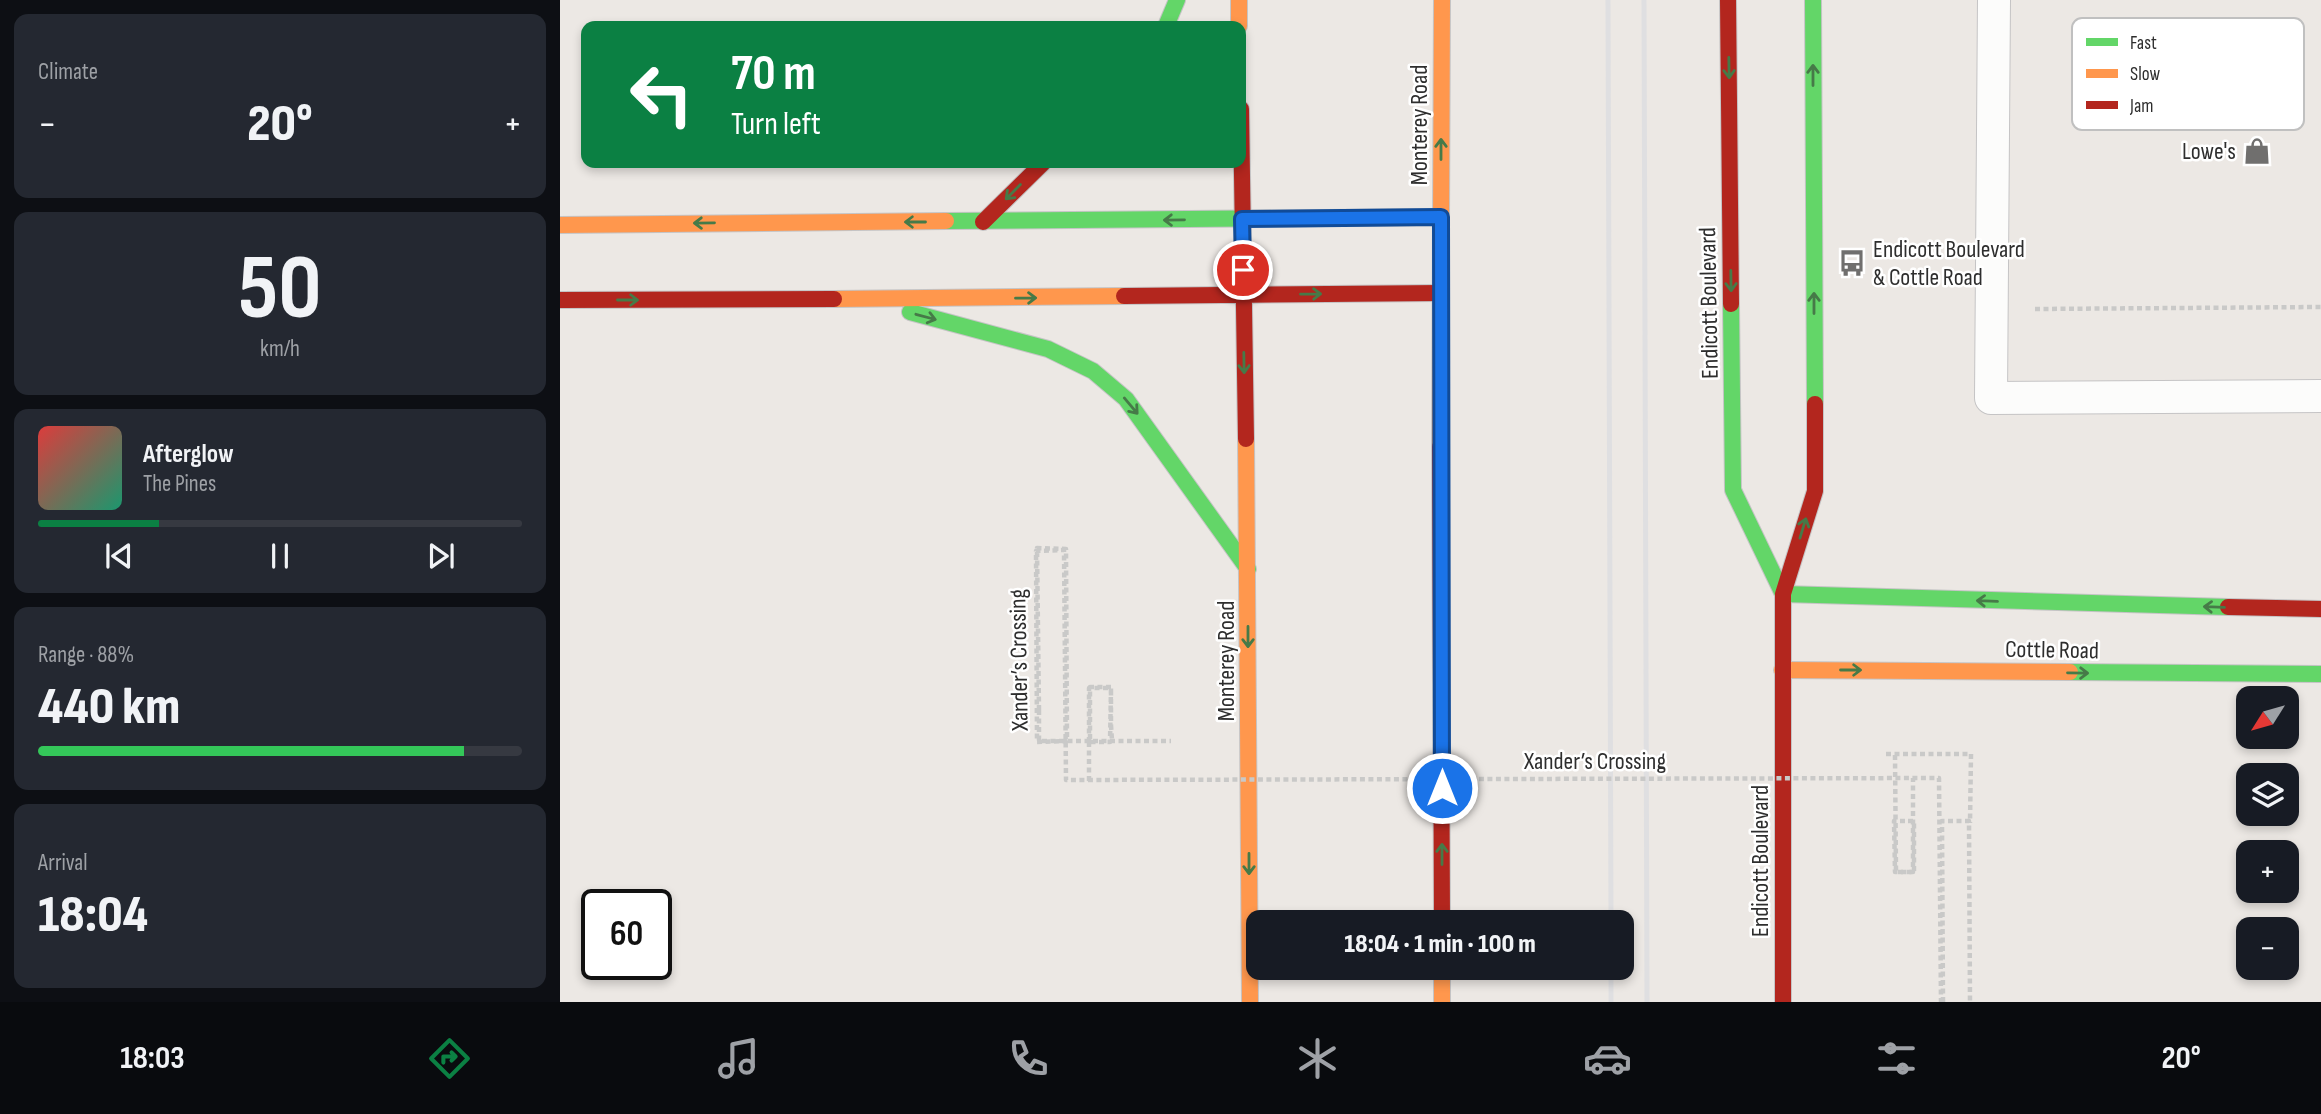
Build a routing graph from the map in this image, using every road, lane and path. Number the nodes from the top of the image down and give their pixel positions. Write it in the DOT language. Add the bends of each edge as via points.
graph roads {
  1 [pos="1177,0"];
  2 [pos="1239,0"];
  3 [pos="1442,0"];
  4 [pos="1728,0"];
  5 [pos="1813,0"];
  6 [pos="1994,0"];
  7 [pos="1168,21"];
  8 [pos="1239,21"];
  9 [pos="1038,168"];
  10 [pos="1242,168"];
  11 [pos="1441,217"];
  12 [pos="1242,219"];
  13 [pos="984,222"];
  14 [pos="560,225"];
  15 [pos="1441,293"];
  16 [pos="1243,295"];
  17 [pos="860,299"];
  18 [pos="560,300"];
  19 [pos="2321,307"];
  20 [pos="1992,310"];
  21 [pos="2321,396"];
  22 [pos="1248,569"];
  23 [pos="1783,594"];
  24 [pos="2321,609"];
  25 [pos="1782,670"];
  26 [pos="2321,674"];
  27 [pos="1112,741"];
  28 [pos="1171,741"];
  29 [pos="1886,754"];
  30 [pos="1895,755"];
  31 [pos="1913,778"];
  32 [pos="1089,780"];
  33 [pos="1442,910"];
  34 [pos="1442,980"];
  35 [pos="1250,1002"];
  36 [pos="1442,1002"];
  37 [pos="1783,1002"];
  38 [pos="1942,1002"];
  39 [pos="1971,1002"];
  1 -- 7 [label="main road"];
  2 -- 8 [label="main road"];
  11 -- 3 [label="main road, Monterey Road, one-way"];
  4 -- 23 [label="main road, Endicott Boulevard, one-way" via="1733,490"];
  23 -- 5 [label="main road, Endicott Boulevard, one-way" via="1815,491"];
  6 -- 20 [label="lane"];
  9 -- 13 [label="main road, one-way"];
  10 -- 12 [label="main road, Monterey Road"];
  11 -- 12 [label="main road"];
  11 -- 15 [label="main road, Monterey Road"];
  12 -- 13 [label="main road, one-way"];
  12 -- 16 [label="main road, Monterey Road"];
  13 -- 14 [label="main road, one-way"];
  16 -- 15 [label="main road, one-way"];
  33 -- 15 [label="main road, Monterey Road, one-way"];
  17 -- 16 [label="main road, one-way"];
  16 -- 22 [label="main road, Monterey Road, one-way"];
  18 -- 17 [label="main road, one-way"];
  17 -- 22 [label="main road, one-way" via="1048,349 1093,371 1126,399"];
  19 -- 20 [label="path"];
  20 -- 21 [label="lane" via="1991,398"];
  22 -- 35 [label="main road, Monterey Road, one-way"];
  24 -- 23 [label="main road, Cottle Road, one-way"];
  23 -- 25 [label="main road, Endicott Boulevard"];
  25 -- 26 [label="main road, Cottle Road, one-way"];
  25 -- 37 [label="main road, Endicott Boulevard"];
  27 -- 28 [label="path, Xander’s Crossing"];
  27 -- 32 [label="path, bridge" via="1111,687 1090,687 1090,701 1090,742 1110,742 1111,688 1100,688 1089,688"];
  27 -- 32 [label="path, Xander’s Crossing, bridge" via="1039,741 1038,562 1037,548 1066,549 1068,741 1060,741 1053,741 1037,742 1036,551 1045,550 1064,550 1066,740 1066,753 1066,780"];
  29 -- 30 [label="path, Xander’s Crossing"];
  30 -- 31 [label="path, bridge" via="1895,815 1895,826 1895,838 1896,872 1905,872 1914,872 1914,821 1905,821 1894,821 1895,873 1913,872 1913,861 1913,849 1913,826 1913,814"];
  30 -- 39 [label="path, Xander’s Crossing" via="1970,754"];
  31 -- 32 [label="path, Xander’s Crossing, bridge"];
  31 -- 38 [label="path, Xander’s Crossing, bridge" via="1939,778"];
  34 -- 36 [label="main road"];
  38 -- 39 [label="path, Xander’s Crossing, bridge" via="1942,821 1969,821"];
}
